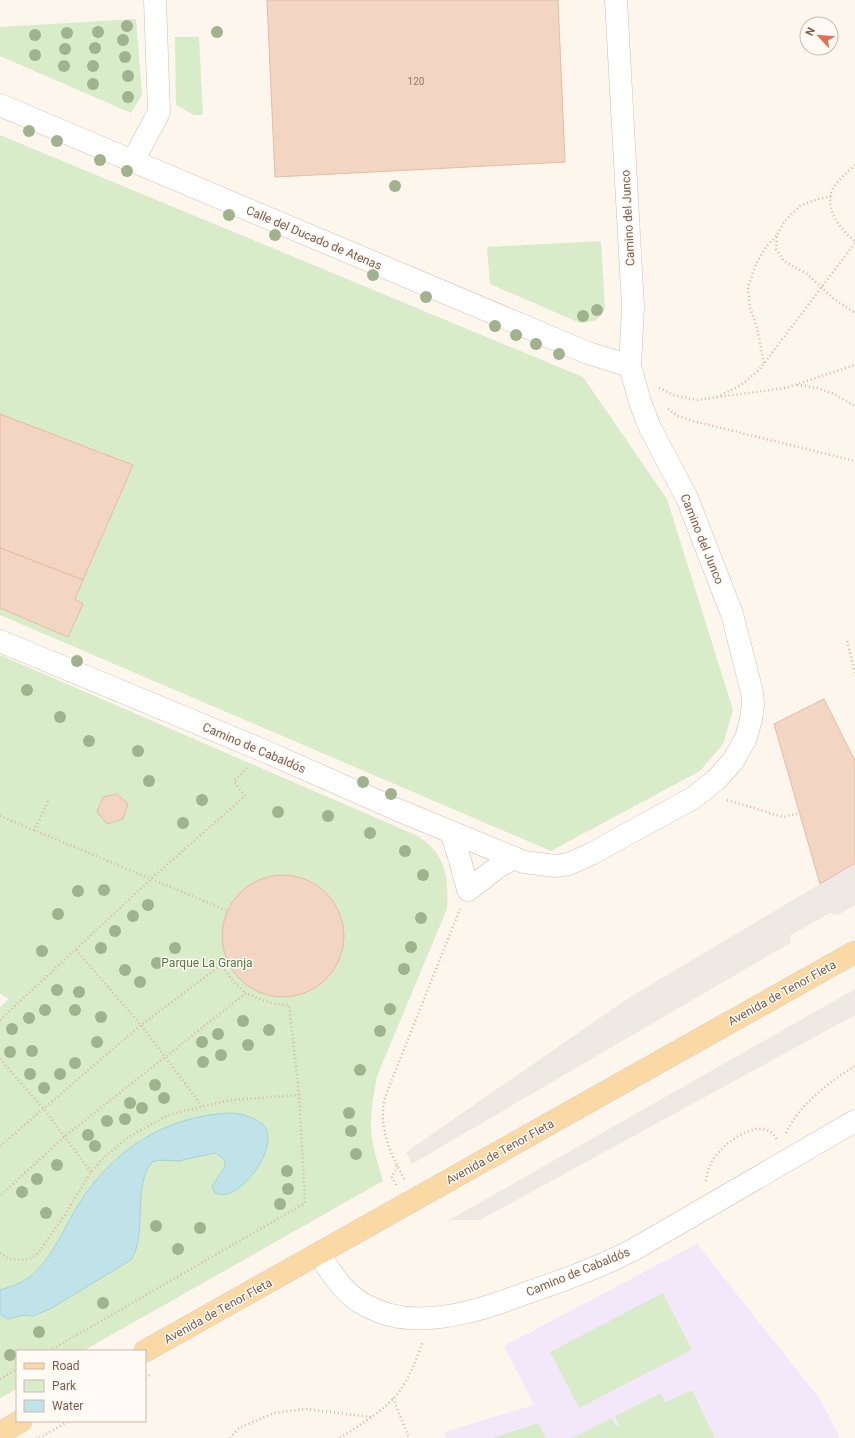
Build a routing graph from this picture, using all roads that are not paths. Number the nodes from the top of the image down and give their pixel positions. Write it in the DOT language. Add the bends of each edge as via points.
graph roads {
  1 [pos="155,0"];
  2 [pos="616,0"];
  3 [pos="0,105"];
  4 [pos="133,161"];
  5 [pos="630,366"];
  6 [pos="0,641"];
  7 [pos="451,832"];
  8 [pos="514,858"];
  9 [pos="855,952"];
  10 [pos="855,1121"];
  11 [pos="319,1254"];
  12 [pos="146,1351"];
  13 [pos="19,1422"];
  14 [pos="0,1433"];
  1 -- 4 [label="street" via="159,112"];
  2 -- 5 [label="street, Camino del Junco" via="633,307"];
  3 -- 4 [label="street, Calle del Ducado de Atenas"];
  4 -- 5 [label="street, Calle del Ducado de Atenas" via="588,353"];
  5 -- 8 [label="street, Camino del Junco" via="650,428 687,498 732,614 752,692 750,726 733,761 716,780 694,798 569,864 543,866"];
  6 -- 7 [label="street, Camino de Cabaldós"];
  7 -- 8 [label="street, Camino del Junco"];
  7 -- 8 [label="street" via="468,890"];
  9 -- 11 [label="main road, Avenida de Tenor Fleta"];
  10 -- 11 [label="street, Camino de Cabaldós" via="782,1155 709,1205 605,1264 489,1306 462,1313 430,1318 408,1318 391,1315 365,1305 342,1287"];
  11 -- 12 [label="main road, Avenida de Tenor Fleta"];
  13 -- 14 [label="main road"];
}
